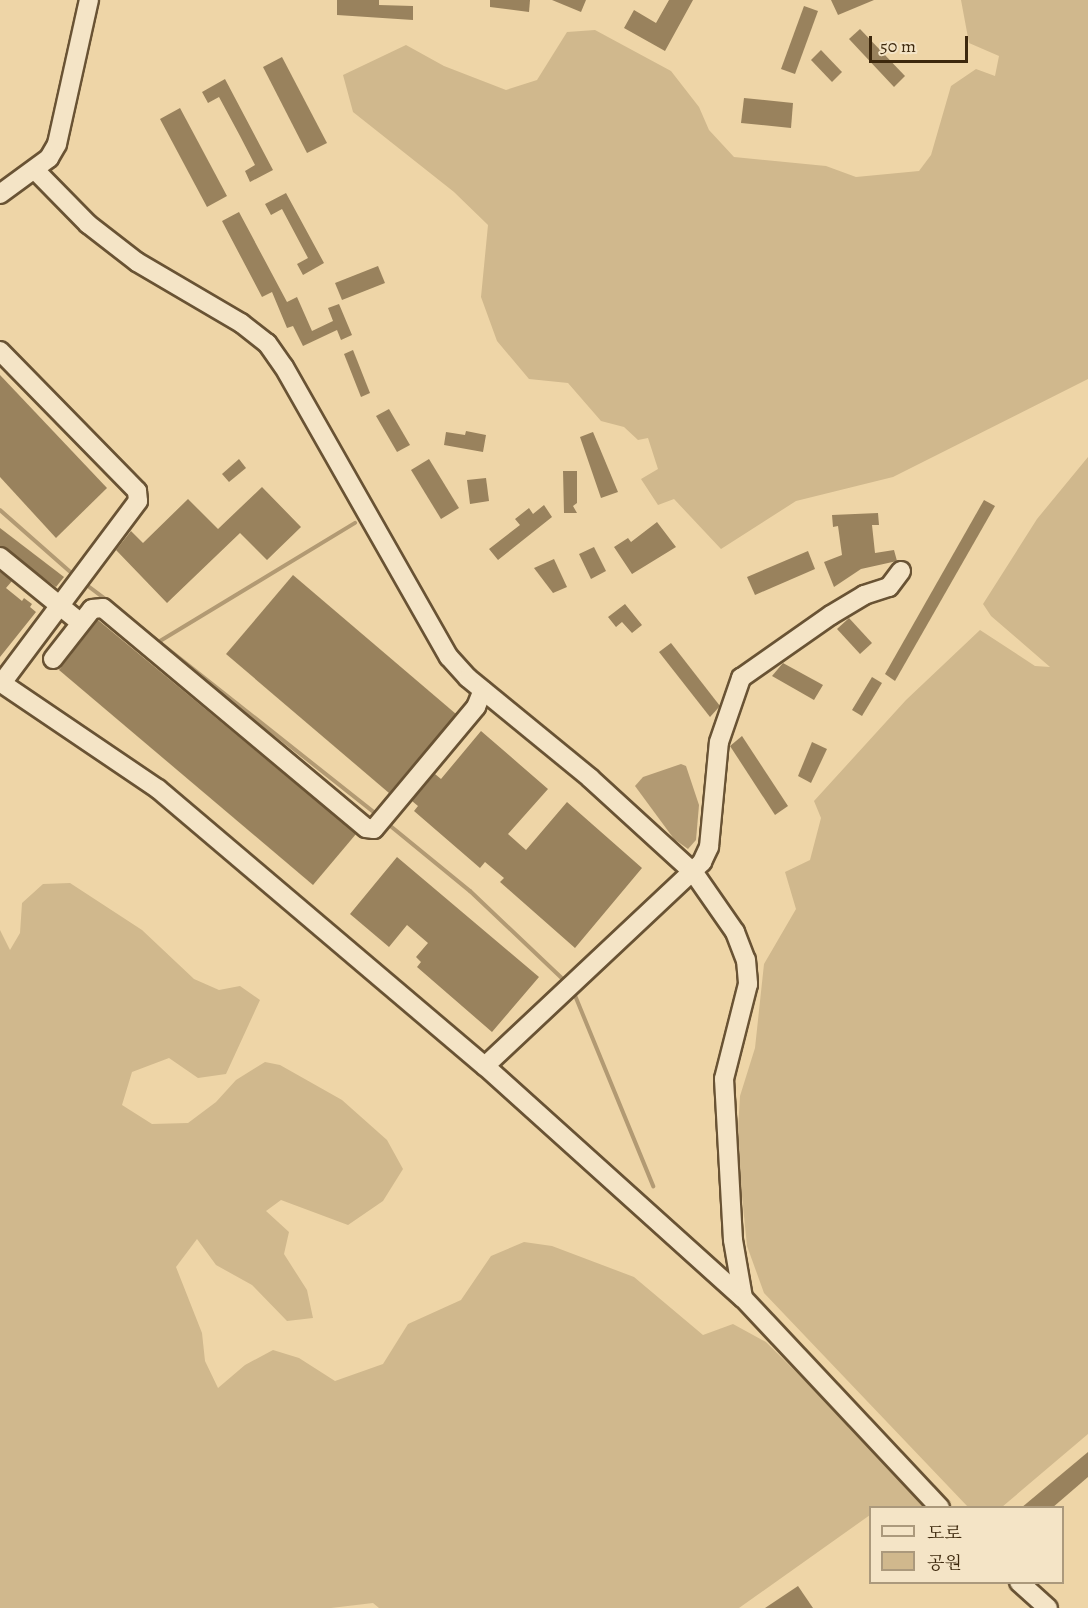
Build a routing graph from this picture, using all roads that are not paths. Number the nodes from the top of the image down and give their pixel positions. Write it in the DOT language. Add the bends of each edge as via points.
graph roads {
  1 [pos="89,0"];
  2 [pos="35,170"];
  3 [pos="0,194"];
  4 [pos="0,351"];
  5 [pos="0,557"];
  6 [pos="901,571"];
  7 [pos="58,606"];
  8 [pos="81,623"];
  9 [pos="52,659"];
  10 [pos="1,683"];
  11 [pos="483,690"];
  12 [pos="694,873"];
  13 [pos="485,1066"];
  14 [pos="743,1298"];
  15 [pos="938,1506"];
  16 [pos="1021,1584"];
  17 [pos="1048,1608"];
  1 -- 2 [label="street" via="57,144"];
  2 -- 3 [label="street"];
  2 -- 11 [label="street" via="88,224 137,261 241,323 267,343 449,657"];
  4 -- 7 [label="street" via="137,491 138,501 127,519"];
  5 -- 7 [label="street"];
  6 -- 12 [label="street" via="889,587 864,595 831,615 741,678 732,696 714,765 709,847"];
  7 -- 8 [label="street"];
  7 -- 10 [label="street"];
  8 -- 9 [label="street"];
  8 -- 11 [label="street" via="92,609 103,608 366,828 374,829 476,707"];
  10 -- 13 [label="street" via="158,789"];
  11 -- 12 [label="street" via="591,778"];
  12 -- 13 [label="street"];
  12 -- 14 [label="street" via="735,933 747,960 744,1014 724,1079 733,1240"];
  13 -- 14 [label="street"];
  14 -- 15 [label="street"];
  16 -- 17 [label="street"];
}
